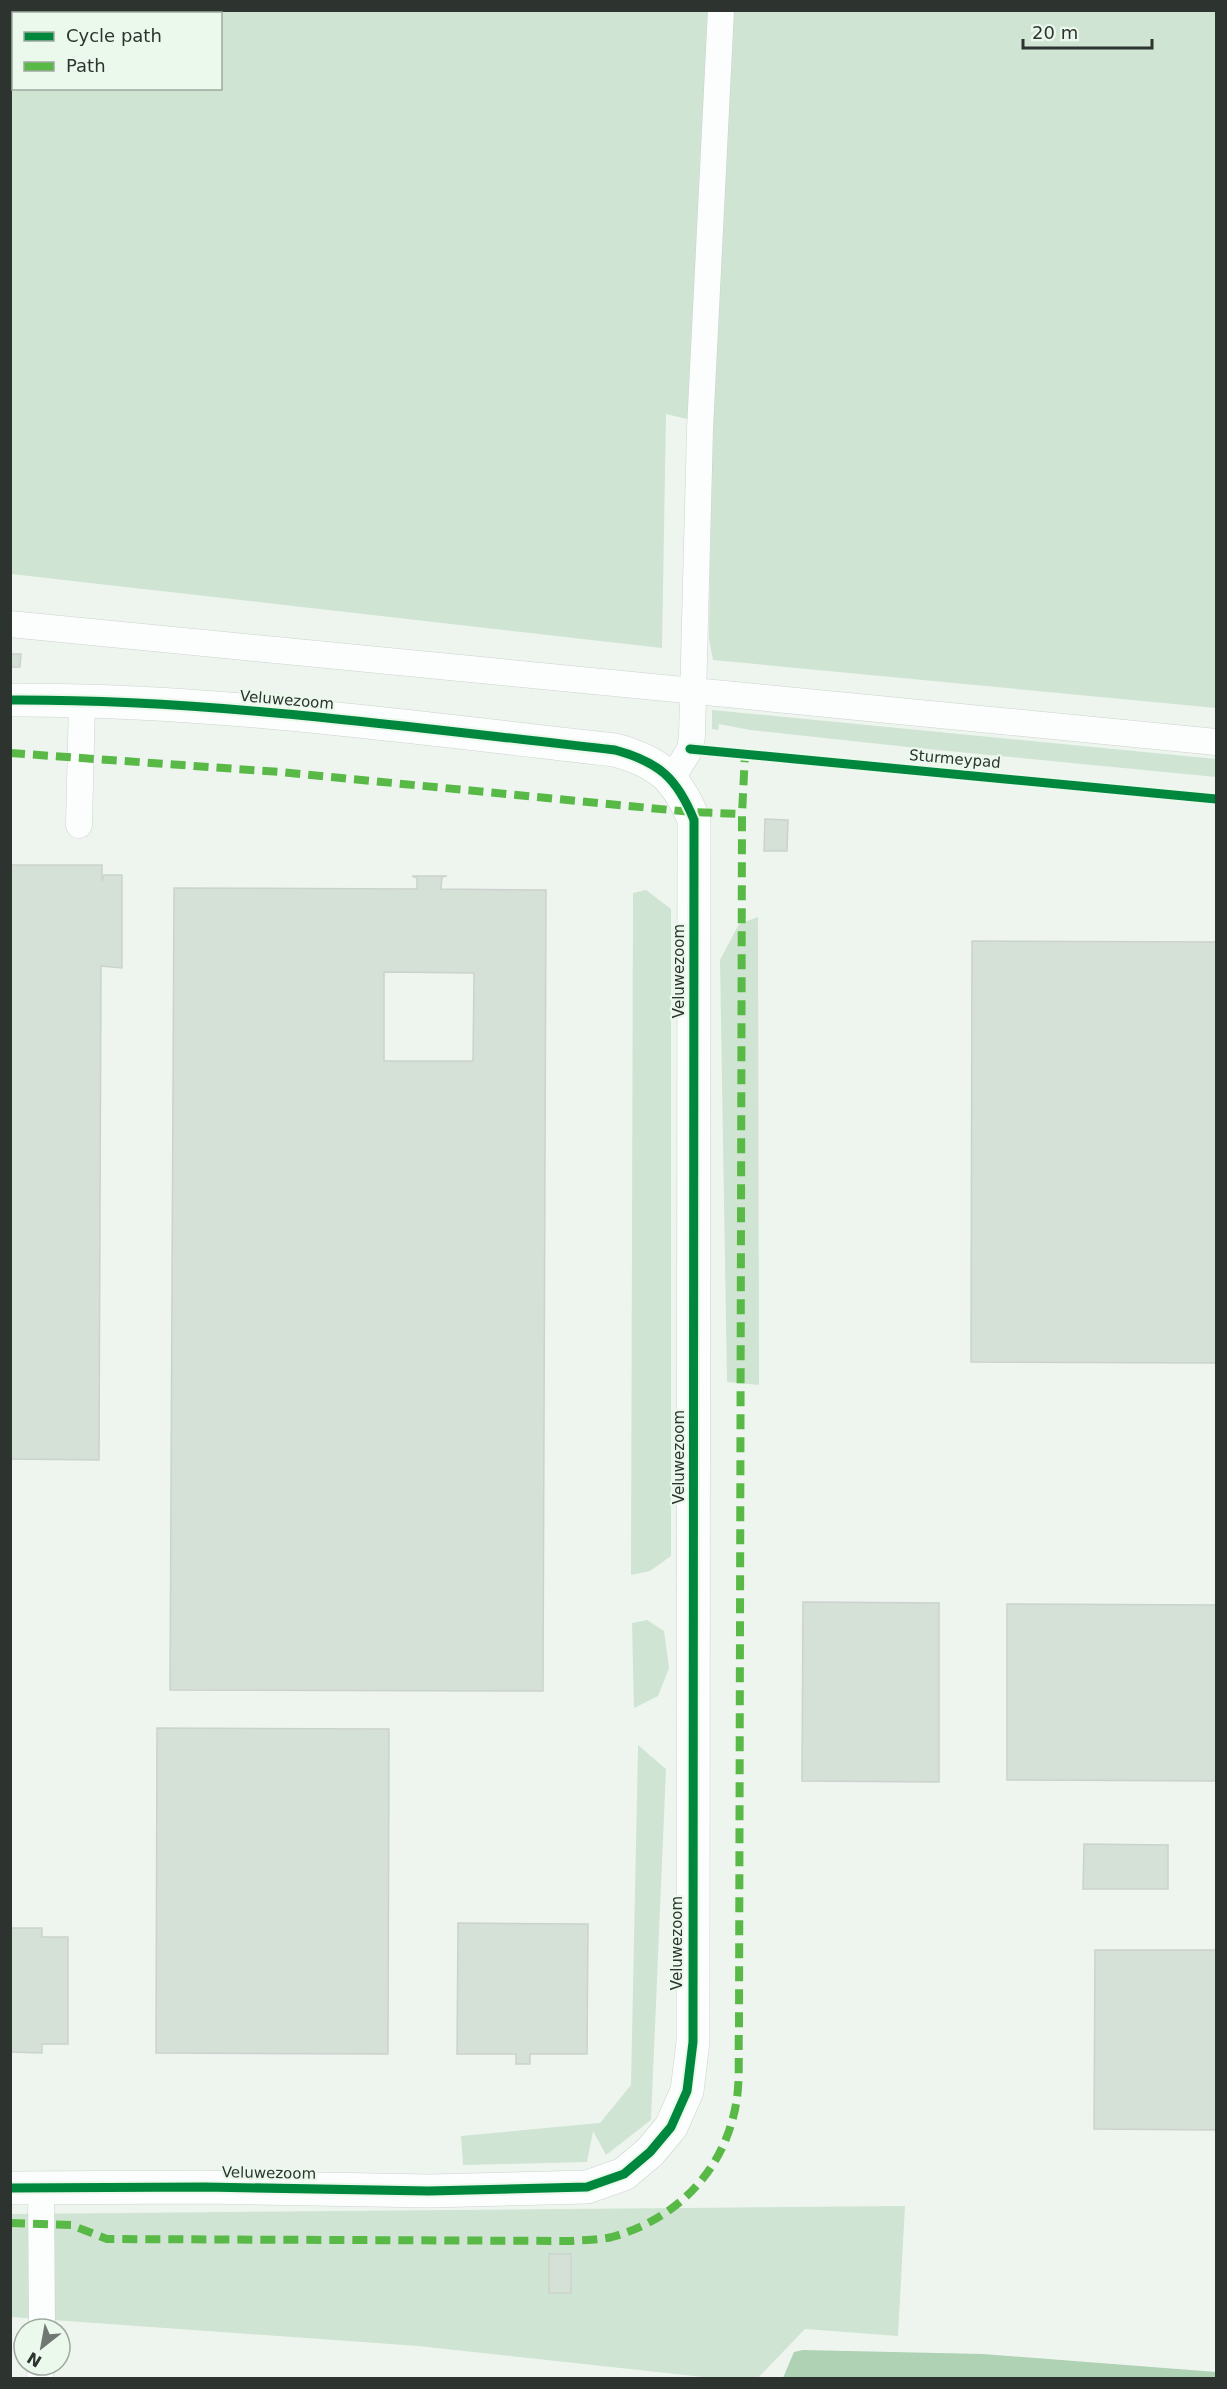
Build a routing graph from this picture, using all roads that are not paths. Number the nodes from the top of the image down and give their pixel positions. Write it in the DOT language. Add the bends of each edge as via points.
graph roads {
  1 [pos="721,10"];
  2 [pos="10,624"];
  3 [pos="694,692"];
  4 [pos="10,700"];
  5 [pos="82,700"];
  6 [pos="1216,742"];
  7 [pos="671,780"];
  8 [pos="79,825"];
  9 [pos="26,2188"];
  10 [pos="41,2317"];
  1 -- 3 [label="lane" via="701,417"];
  2 -- 3 [label="lane"];
  3 -- 6 [label="lane"];
  3 -- 7 [label="lane" via="690,749"];
  4 -- 5 [label="street, Veluwezoom"];
  5 -- 7 [label="street, Veluwezoom" via="277,714 615,750 642,757"];
  5 -- 8 [label="lane"];
  7 -- 9 [label="street, Veluwezoom" via="683,794 694,820 693,2042 687,2091 671,2127 624,2174 587,2187 429,2191"];
  9 -- 10 [label="lane"];
}
